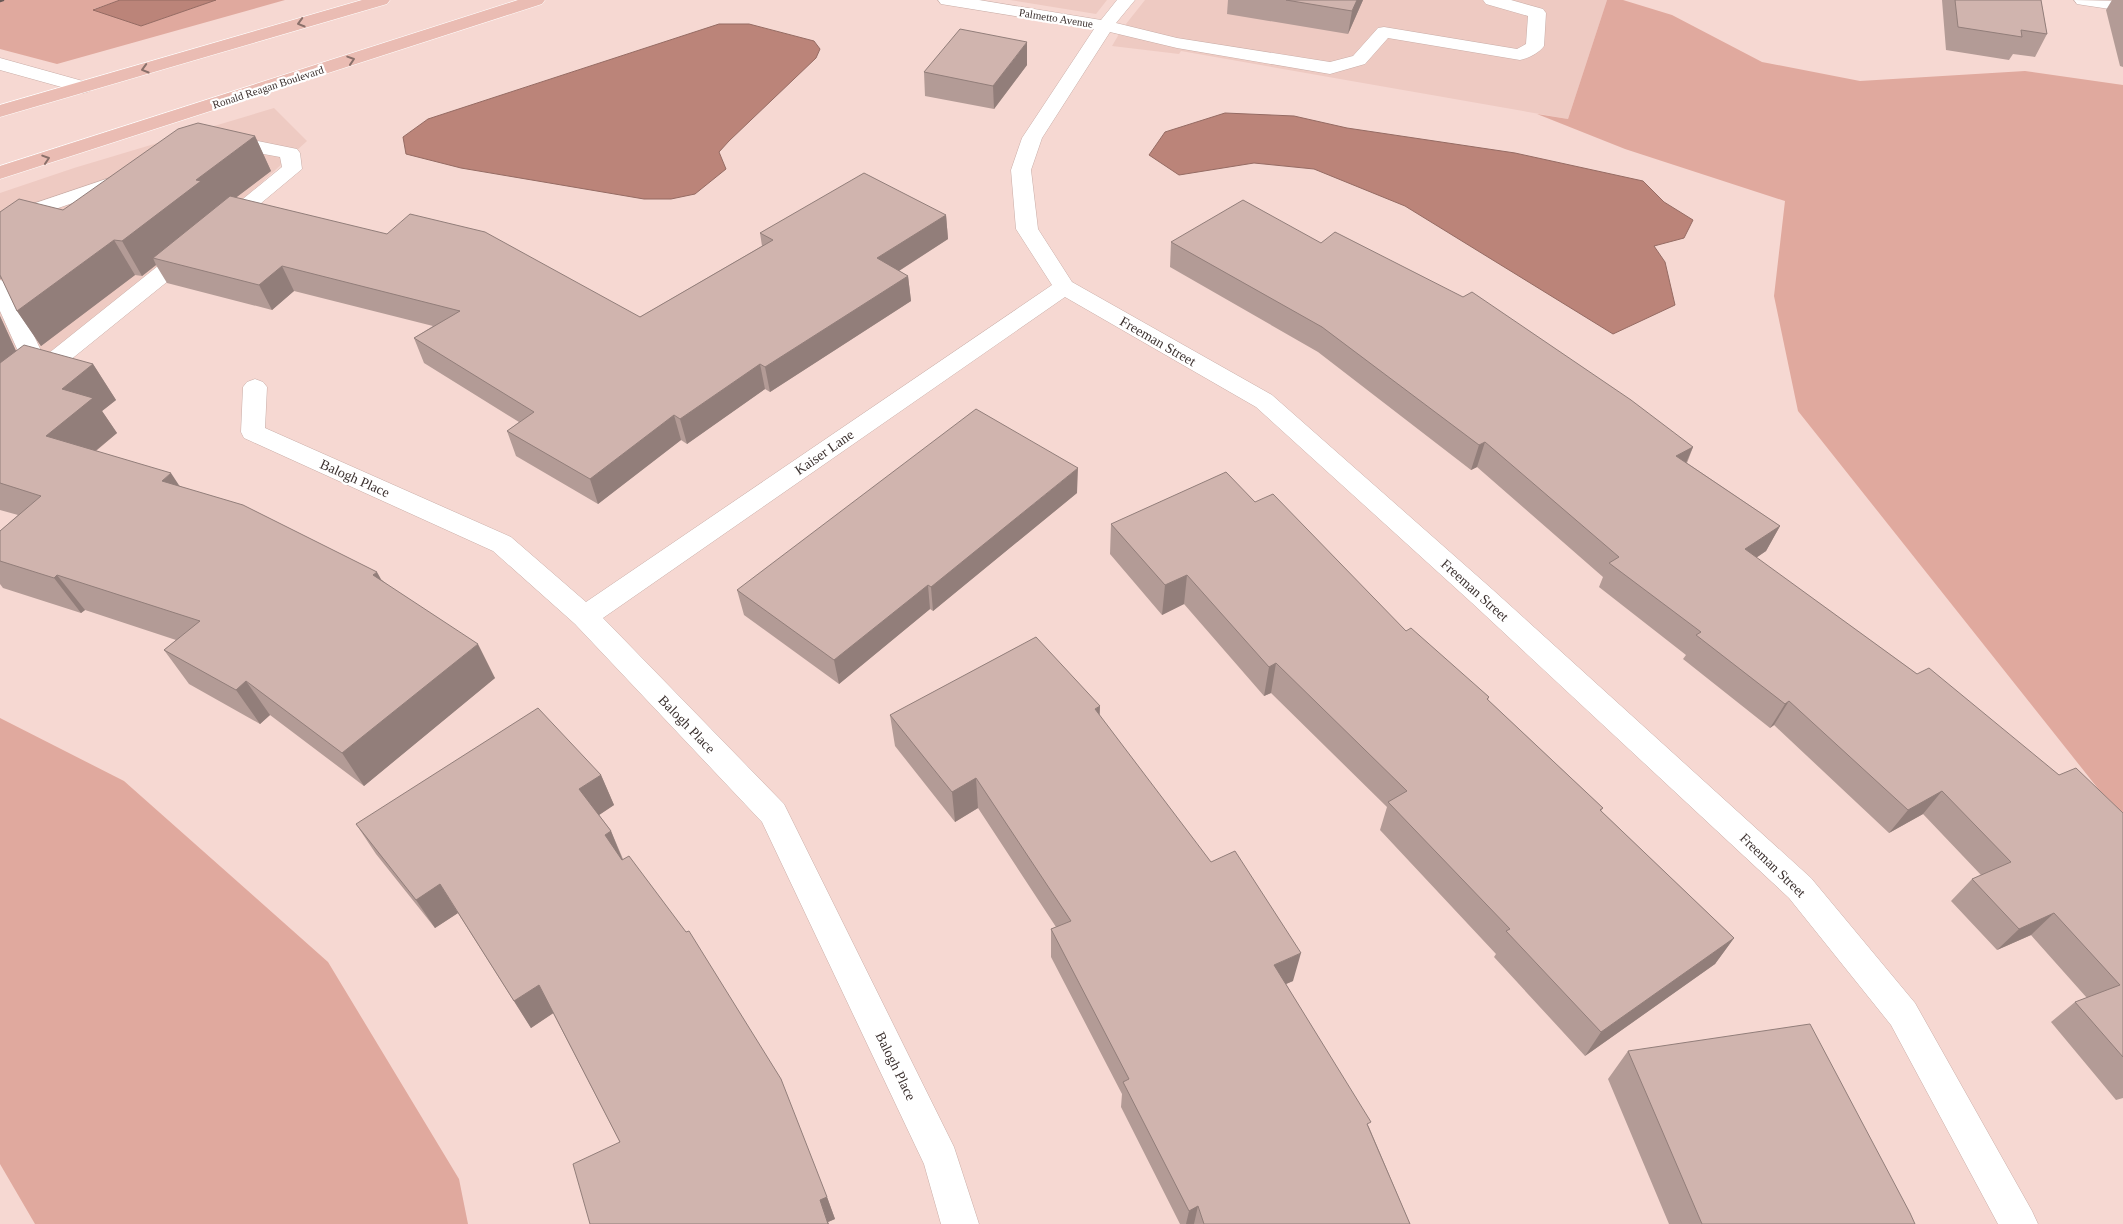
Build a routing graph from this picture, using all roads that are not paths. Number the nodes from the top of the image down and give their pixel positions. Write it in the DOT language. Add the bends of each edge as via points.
graph roads {
  1 [pos="381,0"];
  2 [pos="536,0"];
  3 [pos="947,0"];
  4 [pos="1126,0"];
  5 [pos="1492,0"];
  6 [pos="2083,0"];
  7 [pos="2123,6"];
  8 [pos="1105,26"];
  9 [pos="0,64"];
  10 [pos="83,87"];
  11 [pos="0,111"];
  12 [pos="200,153"];
  13 [pos="146,172"];
  14 [pos="0,173"];
  15 [pos="0,222"];
  16 [pos="0,287"];
  17 [pos="1064,287"];
  18 [pos="9,330"];
  19 [pos="40,373"];
  20 [pos="255,387"];
  21 [pos="0,400"];
  22 [pos="585,617"];
  23 [pos="960,1224"];
  24 [pos="2019,1224"];
  1 -- 10 [label="main road, one-way"];
  14 -- 2 [label="main road, Ronald Reagan Boulevard, one-way"];
  3 -- 8 [label="street, Palmetto Avenue"];
  4 -- 8 [label="street, Freeman Street"];
  5 -- 8 [label="street, Palmetto Avenue" via="1537,13 1535,46 1520,55 1384,32 1359,60 1330,68 1177,43"];
  6 -- 7 [label="street"];
  8 -- 17 [label="street, Freeman Street" via="1032,138 1021,170 1027,229"];
  9 -- 10 [label="street"];
  10 -- 11 [label="main road"];
  12 -- 19 [label="street" via="234,145 268,147 290,153 292,169"];
  13 -- 15 [label="street"];
  16 -- 18 [label="street"];
  17 -- 22 [label="street, Kaiser Lane"];
  17 -- 24 [label="street, Freeman Street" via="1264,401 1800,888 1903,1014"];
  18 -- 19 [label="street"];
  19 -- 21 [label="street"];
  20 -- 22 [label="street, Balogh Place" via="253,432 502,544"];
  22 -- 23 [label="street, Balogh Place" via="773,813 941,1160"];
}
